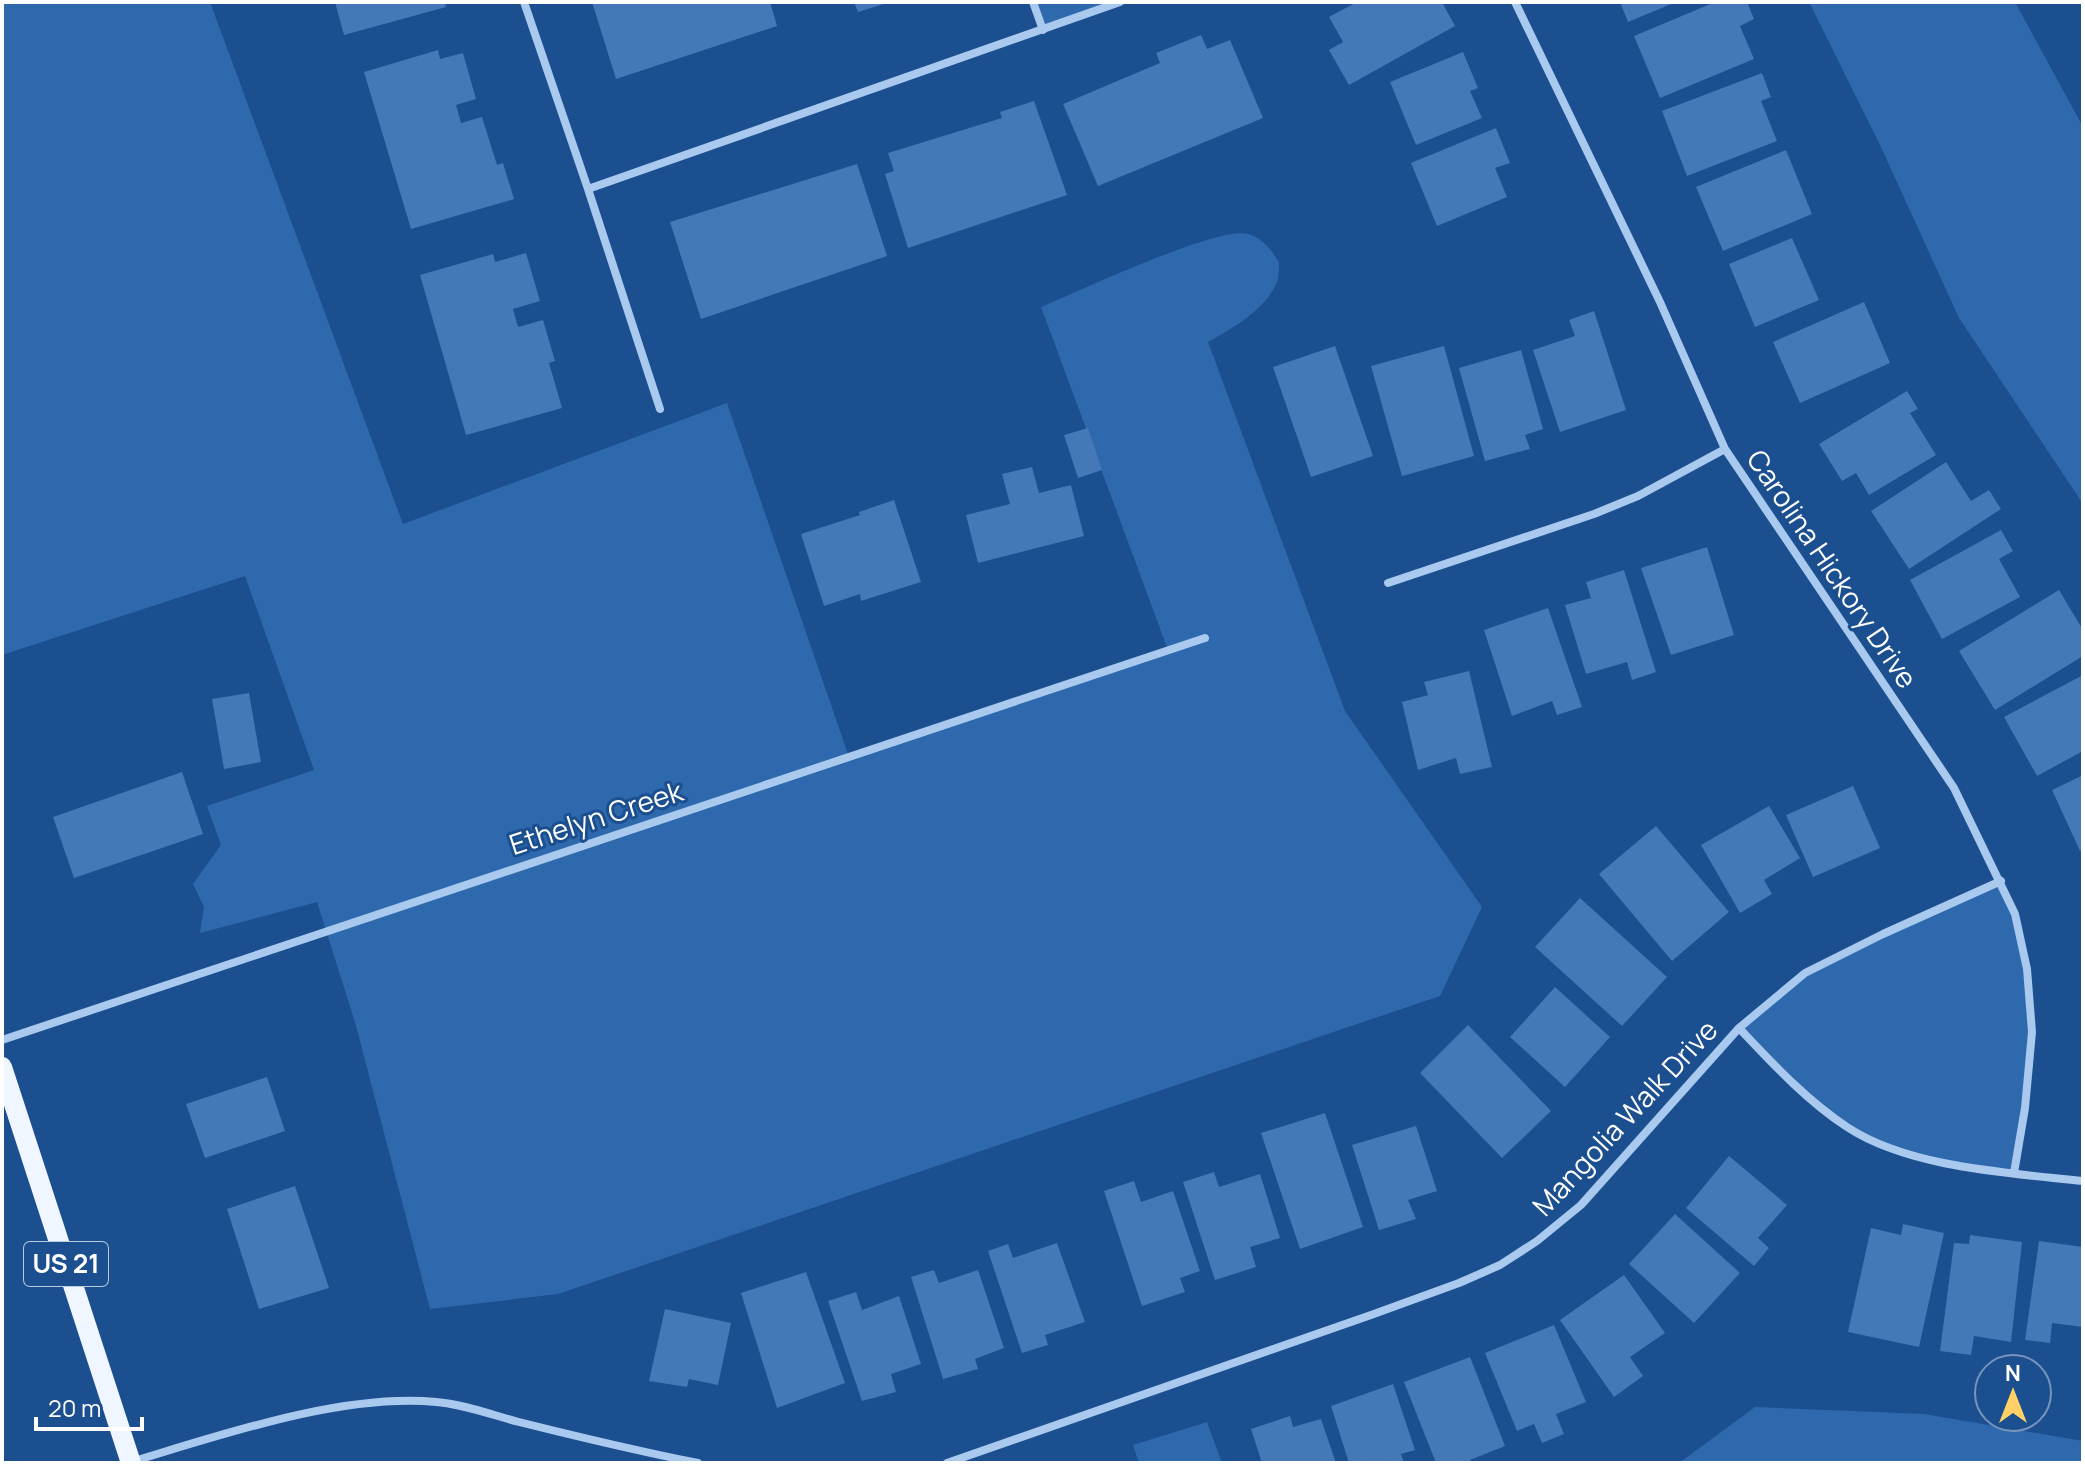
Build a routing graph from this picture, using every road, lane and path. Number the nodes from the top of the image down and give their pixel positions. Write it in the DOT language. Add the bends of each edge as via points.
graph roads {
  1 [pos="524,2"];
  2 [pos="1033,2"];
  3 [pos="1120,2"];
  4 [pos="1515,2"];
  5 [pos="1043,30"];
  6 [pos="588,189"];
  7 [pos="660,409"];
  8 [pos="1725,449"];
  9 [pos="1388,583"];
  10 [pos="1205,638"];
  11 [pos="2001,881"];
  12 [pos="1739,1028"];
  13 [pos="2,1040"];
  14 [pos="2,1067"];
  15 [pos="2014,1173"];
  16 [pos="2083,1181"];
  17 [pos="130,1462"];
  18 [pos="698,1463"];
  19 [pos="947,1463"];
  1 -- 6 [label="street"];
  2 -- 5 [label="street"];
  3 -- 5 [label="street"];
  4 -- 8 [label="street, Carolina Hickory Drive"];
  5 -- 6 [label="street"];
  6 -- 7 [label="street"];
  8 -- 9 [label="street" via="1594,514"];
  8 -- 11 [label="street, Carolina Hickory Drive" via="1954,788"];
  10 -- 13 [label="street, Ethelyn Creek"];
  11 -- 12 [label="street, Mangolia Walk Drive" via="1805,973"];
  11 -- 15 [label="street, Carolina Hickory Drive" via="2023,942 2032,1016 2027,1095"];
  12 -- 15 [label="street" via="1789,1080 1849,1129 1912,1154"];
  12 -- 19 [label="street, Mangolia Walk Drive" via="1581,1205 1500,1265"];
  14 -- 17 [label="main road, US 21"];
  15 -- 16 [label="street"];
  17 -- 18 [label="street" via="241,1428 305,1415 376,1402 437,1402"];
}
